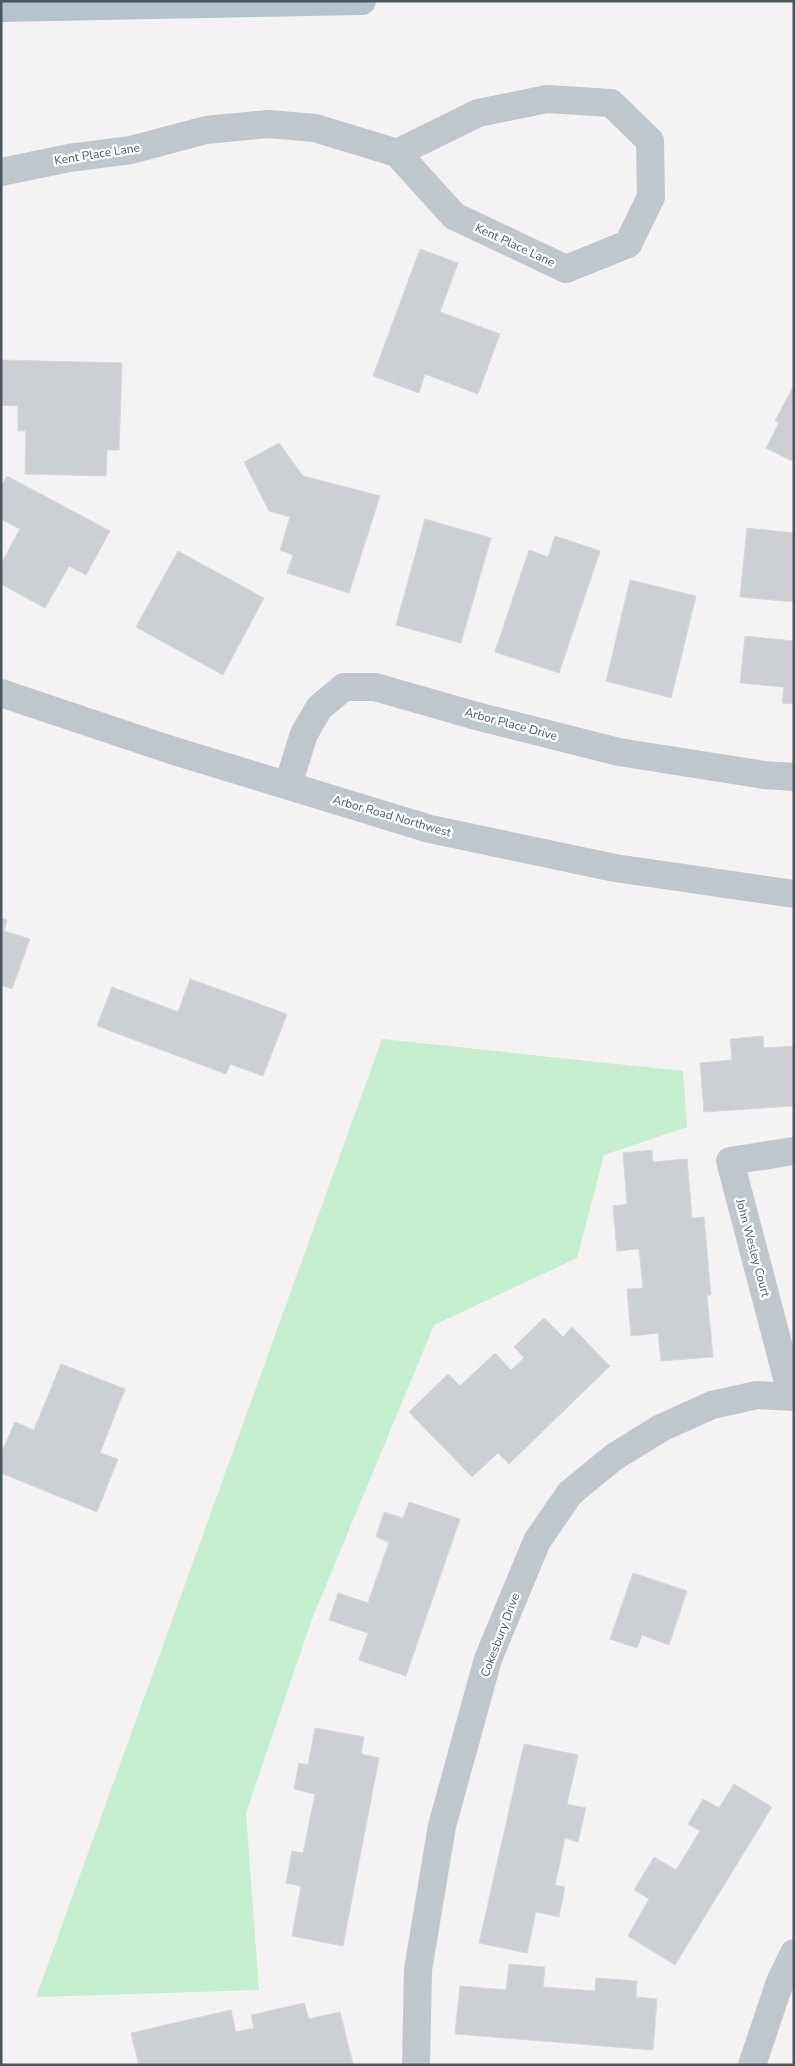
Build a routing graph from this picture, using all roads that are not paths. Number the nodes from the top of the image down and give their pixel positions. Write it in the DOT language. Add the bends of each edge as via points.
graph roads {
  1 [pos="362,1"];
  2 [pos="1,8"];
  3 [pos="397,154"];
  4 [pos="1,172"];
  5 [pos="1,693"];
  6 [pos="794,777"];
  7 [pos="288,785"];
  8 [pos="794,894"];
  9 [pos="794,1151"];
  10 [pos="793,1397"];
  11 [pos="794,1953"];
  12 [pos="416,2065"];
  13 [pos="752,2065"];
  1 -- 2 [label="main road"];
  3 -- 3 [label="street, Kent Place Lane" via="454,216 566,269 628,244 651,197 650,141 611,103 547,99 478,113"];
  3 -- 4 [label="street, Kent Place Lane" via="315,128 268,124 206,130 132,150 69,158"];
  5 -- 7 [label="street, Arbor Road Northwest"];
  6 -- 7 [label="street, Arbor Place Drive" via="764,776 619,752 375,687 344,687 319,708 304,734"];
  7 -- 8 [label="street, Arbor Road Northwest" via="430,829 615,868"];
  9 -- 10 [label="street, John Wesley Court" via="730,1161"];
  10 -- 12 [label="street, Cokesbury Drive" via="757,1395 712,1405 661,1428 614,1457 570,1493 536,1541 488,1659 442,1826 418,1970"];
  11 -- 13 [label="street" via="780,1982"];
}
